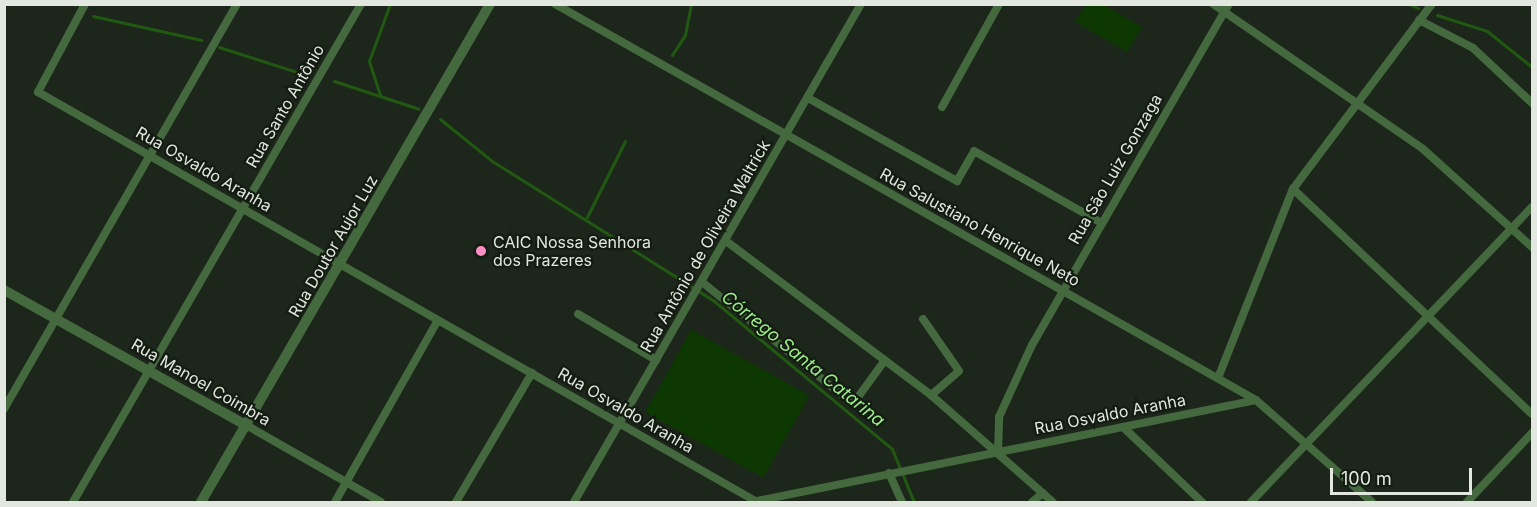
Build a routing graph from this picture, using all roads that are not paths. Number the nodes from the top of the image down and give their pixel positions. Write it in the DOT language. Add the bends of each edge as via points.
graph roads {
  1 [pos="86,4"];
  2 [pos="237,4"];
  3 [pos="361,4"];
  4 [pos="490,4"];
  5 [pos="555,4"];
  6 [pos="861,4"];
  7 [pos="999,4"];
  8 [pos="1213,4"];
  9 [pos="1432,4"];
  10 [pos="1226,8"];
  11 [pos="1419,20"];
  12 [pos="808,98"];
  13 [pos="1355,102"];
  14 [pos="1533,103"];
  15 [pos="942,107"];
  16 [pos="787,135"];
  17 [pos="150,156"];
  18 [pos="1293,189"];
  19 [pos="1533,207"];
  20 [pos="243,209"];
  21 [pos="1102,223"];
  22 [pos="1513,228"];
  23 [pos="726,241"];
  24 [pos="1533,247"];
  25 [pos="340,264"];
  26 [pos="700,285"];
  27 [pos="4,290"];
  28 [pos="1062,290"];
  29 [pos="578,314"];
  30 [pos="58,315"];
  31 [pos="1428,316"];
  32 [pos="923,319"];
  33 [pos="438,320"];
  34 [pos="656,360"];
  35 [pos="885,360"];
  36 [pos="150,369"];
  37 [pos="532,373"];
  38 [pos="1218,378"];
  39 [pos="931,395"];
  40 [pos="1256,400"];
  41 [pos="4,409"];
  42 [pos="1533,414"];
  43 [pos="620,423"];
  44 [pos="246,425"];
  45 [pos="1123,427"];
  46 [pos="1533,433"];
  47 [pos="1308,443"];
  48 [pos="998,451"];
  49 [pos="892,472"];
  50 [pos="346,483"];
  51 [pos="1043,493"];
  52 [pos="73,502"];
  53 [pos="201,502"];
  54 [pos="335,502"];
  55 [pos="381,502"];
  56 [pos="456,502"];
  57 [pos="574,502"];
  58 [pos="754,502"];
  59 [pos="902,502"];
  60 [pos="1032,502"];
  61 [pos="1053,502"];
  62 [pos="1202,502"];
  63 [pos="1251,502"];
  64 [pos="1372,502"];
  65 [pos="1467,502"];
  1 -- 17 [label="street, Rua Osvaldo Aranha" via="38,92"];
  2 -- 17 [label="street"];
  3 -- 20 [label="street, Rua Santo Antônio"];
  4 -- 25 [label="street, Rua Doutor Aujor Luz"];
  5 -- 16 [label="street, Rua Salustiano Henrique Neto"];
  6 -- 12 [label="street, Rua Antônio de Oliveira Waltrick"];
  7 -- 15 [label="street"];
  8 -- 10 [label="street"];
  9 -- 11 [label="street"];
  10 -- 13 [label="street"];
  10 -- 21 [label="street, Rua São Luiz Gonzaga"];
  11 -- 13 [label="street"];
  11 -- 14 [label="street" via="1473,48"];
  12 -- 16 [label="street, Rua Antônio de Oliveira Waltrick"];
  12 -- 21 [label="street" via="957,181 974,151"];
  13 -- 18 [label="street"];
  13 -- 22 [label="street" via="1448,168"];
  16 -- 23 [label="street, Rua Antônio de Oliveira Waltrick"];
  16 -- 28 [label="street, Rua Salustiano Henrique Neto"];
  17 -- 20 [label="street, Rua Osvaldo Aranha"];
  17 -- 30 [label="street"];
  18 -- 31 [label="street"];
  18 -- 38 [label="street"];
  19 -- 22 [label="street"];
  20 -- 25 [label="street, Rua Osvaldo Aranha"];
  20 -- 36 [label="street, Rua Santo Antônio"];
  21 -- 28 [label="street, Rua São Luiz Gonzaga"];
  22 -- 24 [label="street"];
  22 -- 31 [label="street"];
  23 -- 26 [label="street, Rua Antônio de Oliveira Waltrick"];
  23 -- 35 [label="street"];
  25 -- 33 [label="street, Rua Osvaldo Aranha"];
  25 -- 44 [label="street, Rua Doutor Aujor Luz"];
  26 -- 34 [label="street, Rua Antônio de Oliveira Waltrick"];
  26 -- 35 [label="street" via="853,405"];
  27 -- 30 [label="street, Rua Manoel Coimbra"];
  28 -- 38 [label="street, Rua Salustiano Henrique Neto"];
  28 -- 48 [label="street, Rua São Luiz Gonzaga" via="999,417"];
  29 -- 34 [label="street"];
  30 -- 36 [label="street, Rua Manoel Coimbra"];
  30 -- 41 [label="street"];
  31 -- 42 [label="street"];
  31 -- 47 [label="street"];
  32 -- 39 [label="street" via="959,371"];
  33 -- 37 [label="street, Rua Osvaldo Aranha"];
  33 -- 50 [label="street"];
  34 -- 43 [label="street, Rua Antônio de Oliveira Waltrick"];
  35 -- 39 [label="street"];
  36 -- 44 [label="street, Rua Manoel Coimbra"];
  36 -- 52 [label="street, Rua Santo Antônio"];
  37 -- 43 [label="street, Rua Osvaldo Aranha"];
  37 -- 56 [label="street"];
  38 -- 40 [label="street, Rua Salustiano Henrique Neto"];
  39 -- 48 [label="street"];
  40 -- 45 [label="street, Rua Osvaldo Aranha"];
  40 -- 47 [label="street, Rua Salustiano Henrique Neto"];
  43 -- 57 [label="street, Rua Antônio de Oliveira Waltrick"];
  43 -- 58 [label="street, Rua Osvaldo Aranha"];
  44 -- 50 [label="street, Rua Manoel Coimbra"];
  44 -- 53 [label="street, Rua Doutor Aujor Luz"];
  45 -- 48 [label="street, Rua Osvaldo Aranha"];
  45 -- 62 [label="street"];
  46 -- 65 [label="street"];
  47 -- 63 [label="street"];
  47 -- 64 [label="street, Rua Salustiano Henrique Neto"];
  48 -- 49 [label="street, Rua Osvaldo Aranha"];
  48 -- 51 [label="street"];
  49 -- 58 [label="street, Rua Osvaldo Aranha"];
  49 -- 59 [label="street"];
  50 -- 54 [label="street"];
  50 -- 55 [label="street, Rua Manoel Coimbra"];
  51 -- 60 [label="street"];
  51 -- 61 [label="street"];
}
